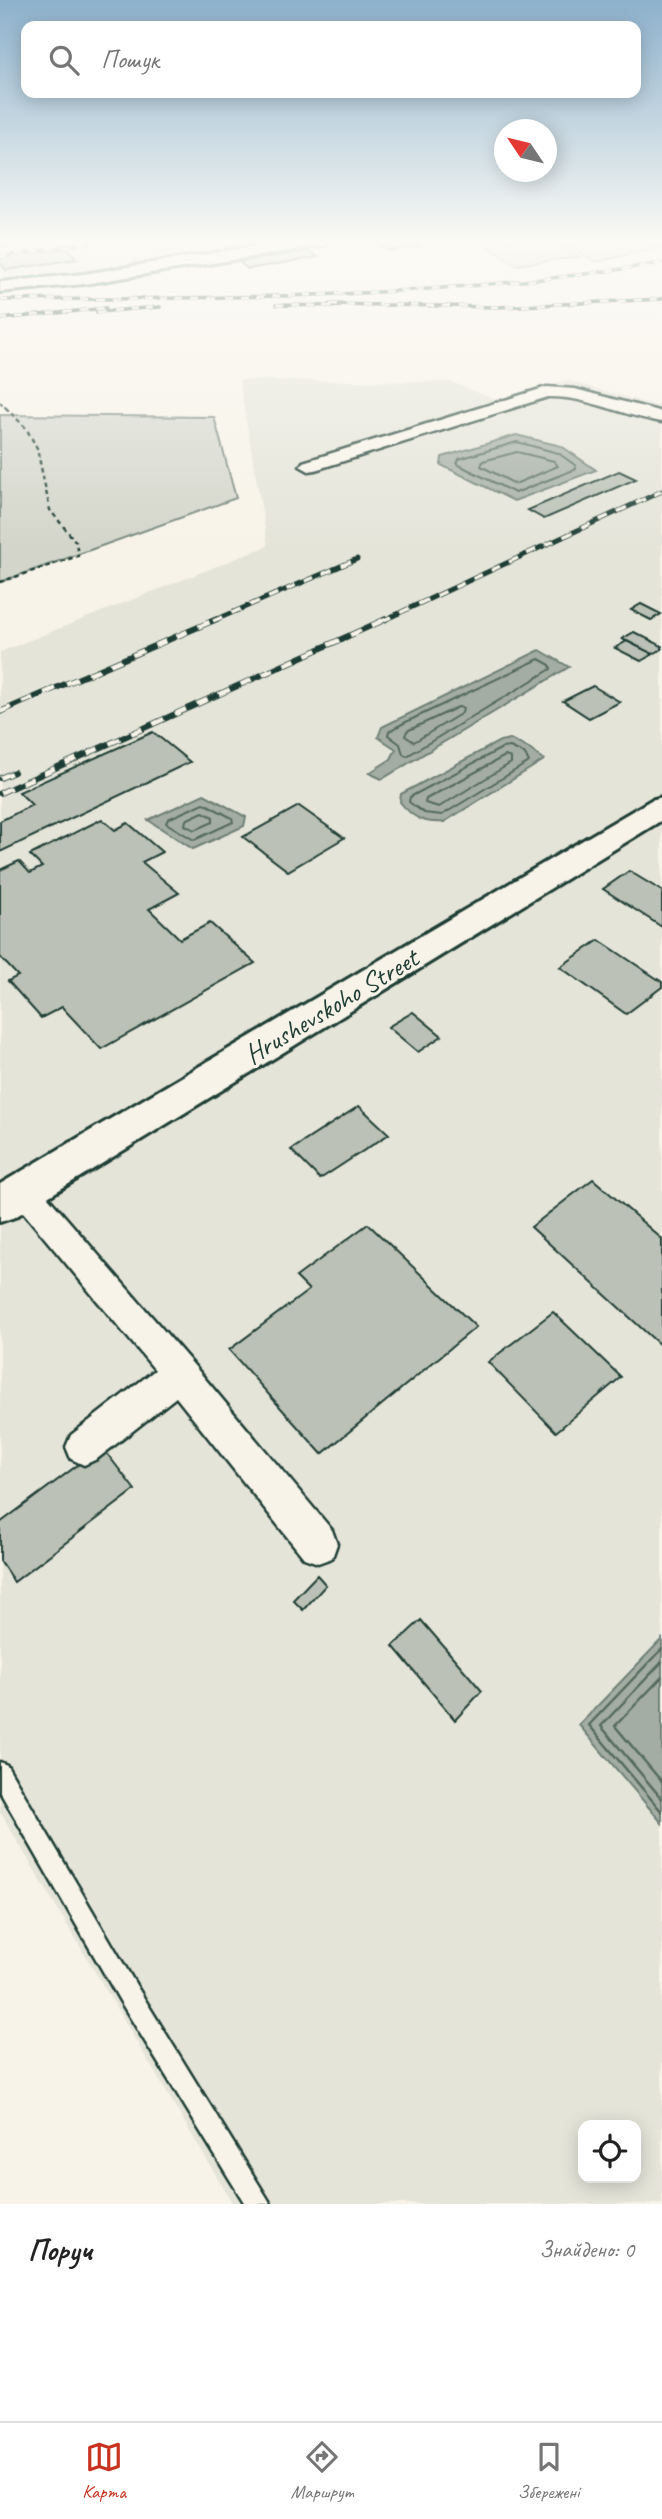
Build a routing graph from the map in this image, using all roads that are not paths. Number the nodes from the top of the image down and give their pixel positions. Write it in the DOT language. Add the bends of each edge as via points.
graph roads {
  1 [pos="662,417"];
  2 [pos="310,466"];
  3 [pos="662,807"];
  4 [pos="12,1198"];
  5 [pos="179,1373"];
  6 [pos="84,1447"];
  7 [pos="318,1544"];
  8 [pos="0,1772"];
  9 [pos="259,2204"];
  1 -- 2 [label="street" via="641,415 563,390 547,391"];
  3 -- 4 [label="main road, Hrushevskoho Street"];
  4 -- 5 [label="street"];
  5 -- 6 [label="street"];
  5 -- 7 [label="street"];
  8 -- 9 [label="lane" via="128,1993"];
}
